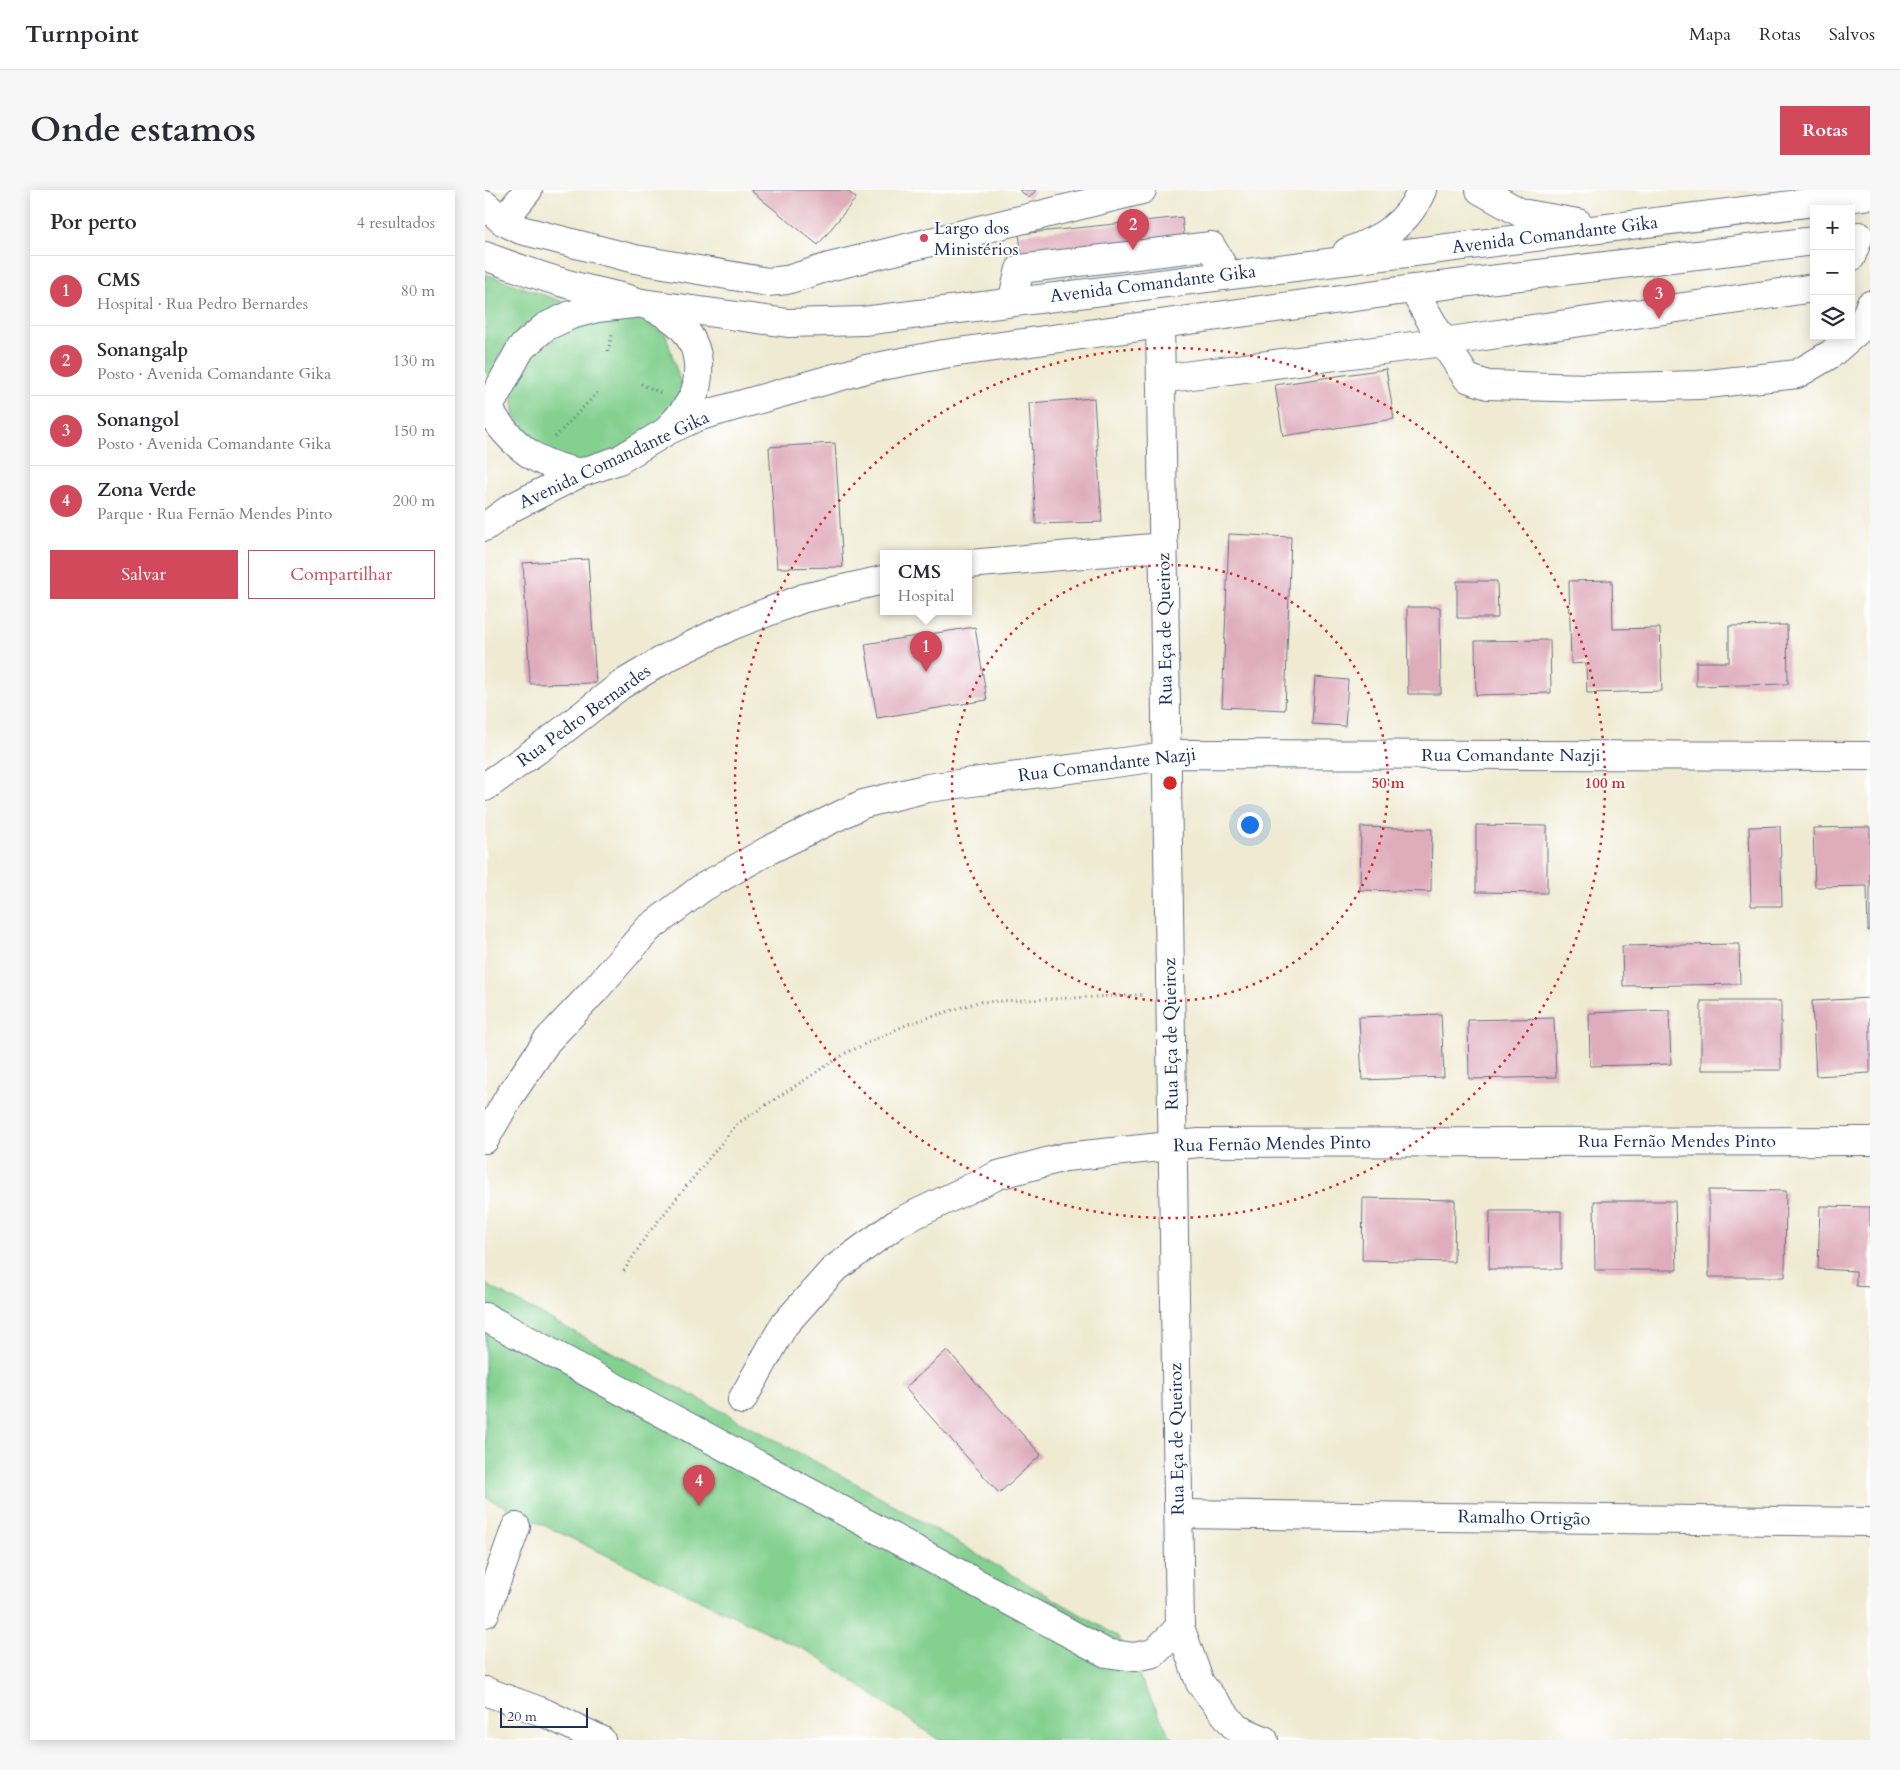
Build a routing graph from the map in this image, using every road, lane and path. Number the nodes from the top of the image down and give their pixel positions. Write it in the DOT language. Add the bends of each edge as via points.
graph roads {
  1 [pos="528,190"];
  2 [pos="1142,190"];
  3 [pos="1422,190"];
  4 [pos="1480,190"];
  5 [pos="1870,196"];
  6 [pos="494,213"];
  7 [pos="1622,227"];
  8 [pos="1810,241"];
  9 [pos="485,256"];
  10 [pos="1317,263"];
  11 [pos="1413,289"];
  12 [pos="1810,289"];
  13 [pos="643,303"];
  14 [pos="1870,305"];
  15 [pos="1160,324"];
  16 [pos="1443,342"];
  17 [pos="1161,379"];
  18 [pos="598,392"];
  19 [pos="486,408"];
  20 [pos="667,431"];
  21 [pos="534,458"];
  22 [pos="581,474"];
  23 [pos="485,526"];
  24 [pos="1164,547"];
  25 [pos="972,564"];
  26 [pos="880,581"];
  27 [pos="1167,756"];
  28 [pos="1870,756"];
  29 [pos="485,787"];
  30 [pos="1171,994"];
  31 [pos="485,1139"];
  32 [pos="1870,1141"];
  33 [pos="1173,1146"];
  34 [pos="623,1271"];
  35 [pos="485,1317"];
  36 [pos="741,1400"];
  37 [pos="1179,1514"];
  38 [pos="1870,1522"];
  39 [pos="516,1527"];
  40 [pos="485,1612"];
  41 [pos="1180,1627"];
  42 [pos="485,1691"];
  43 [pos="601,1740"];
  44 [pos="1264,1740"];
  1 -- 6 [label="street"];
  2 -- 6 [label="street" via="787,280 767,282 635,259 521,230"];
  3 -- 10 [label="street" via="1415,205 1396,227 1373,242"];
  4 -- 7 [label="street" via="1521,213 1567,222"];
  5 -- 7 [label="street, Avenida Comandante Gika"];
  7 -- 10 [label="street, Avenida Comandante Gika"];
  8 -- 11 [label="street, Avenida Comandante Gika"];
  9 -- 13 [label="street" via="540,276"];
  10 -- 13 [label="street, Avenida Comandante Gika" via="863,321 788,323"];
  11 -- 15 [label="street, Avenida Comandante Gika"];
  11 -- 16 [label="street"];
  12 -- 16 [label="street"];
  13 -- 19 [label="street, Avenida Comandante Gika" via="597,308 545,327 521,348"];
  13 -- 20 [label="street" via="681,325 697,351 699,378 690,406"];
  14 -- 16 [label="street" via="1861,328 1831,354 1797,374 1699,385 1589,388 1488,385 1467,378"];
  15 -- 17 [label="street, Rua Eça de Queiroz"];
  15 -- 20 [label="street, Avenida Comandante Gika" via="943,354 866,369 697,417"];
  16 -- 17 [label="street"];
  17 -- 24 [label="street, Rua Eça de Queiroz"];
  18 -- 21 [label="path"];
  19 -- 21 [label="street" via="510,438"];
  20 -- 22 [label="street, Avenida Comandante Gika" via="619,460"];
  21 -- 22 [label="street" via="554,468"];
  22 -- 23 [label="street, Avenida Comandante Gika" via="511,508"];
  24 -- 25 [label="street"];
  24 -- 27 [label="street, Rua Eça de Queiroz"];
  26 -- 29 [label="street, Rua Pedro Bernardes" via="804,598 731,626 668,657 621,685 547,744"];
  27 -- 28 [label="street, Rua Comandante Nazji"];
  27 -- 30 [label="street, Rua Eça de Queiroz"];
  27 -- 31 [label="street, Rua Comandante Nazji" via="928,788 863,804 701,888 648,929 547,1041"];
  30 -- 33 [label="street, Rua Eça de Queiroz"];
  30 -- 34 [label="path" via="978,1002 908,1024 846,1054 737,1124 646,1236"];
  32 -- 33 [label="street, Rua Fernão Mendes Pinto" via="1199,1143"];
  33 -- 36 [label="street, Rua Fernão Mendes Pinto" via="1065,1157 1006,1173 899,1222 833,1270 784,1326"];
  33 -- 37 [label="street, Rua Eça de Queiroz"];
  35 -- 41 [label="street" via="1107,1653 1134,1657 1154,1653"];
  37 -- 38 [label="street, Ramalho Ortigão"];
  37 -- 41 [label="street, Rua Eça de Queiroz"];
  39 -- 40 [label="street"];
  41 -- 44 [label="street, Rua Eça de Queiroz" via="1200,1683 1236,1728"];
  42 -- 43 [label="street" via="545,1713"];
}
